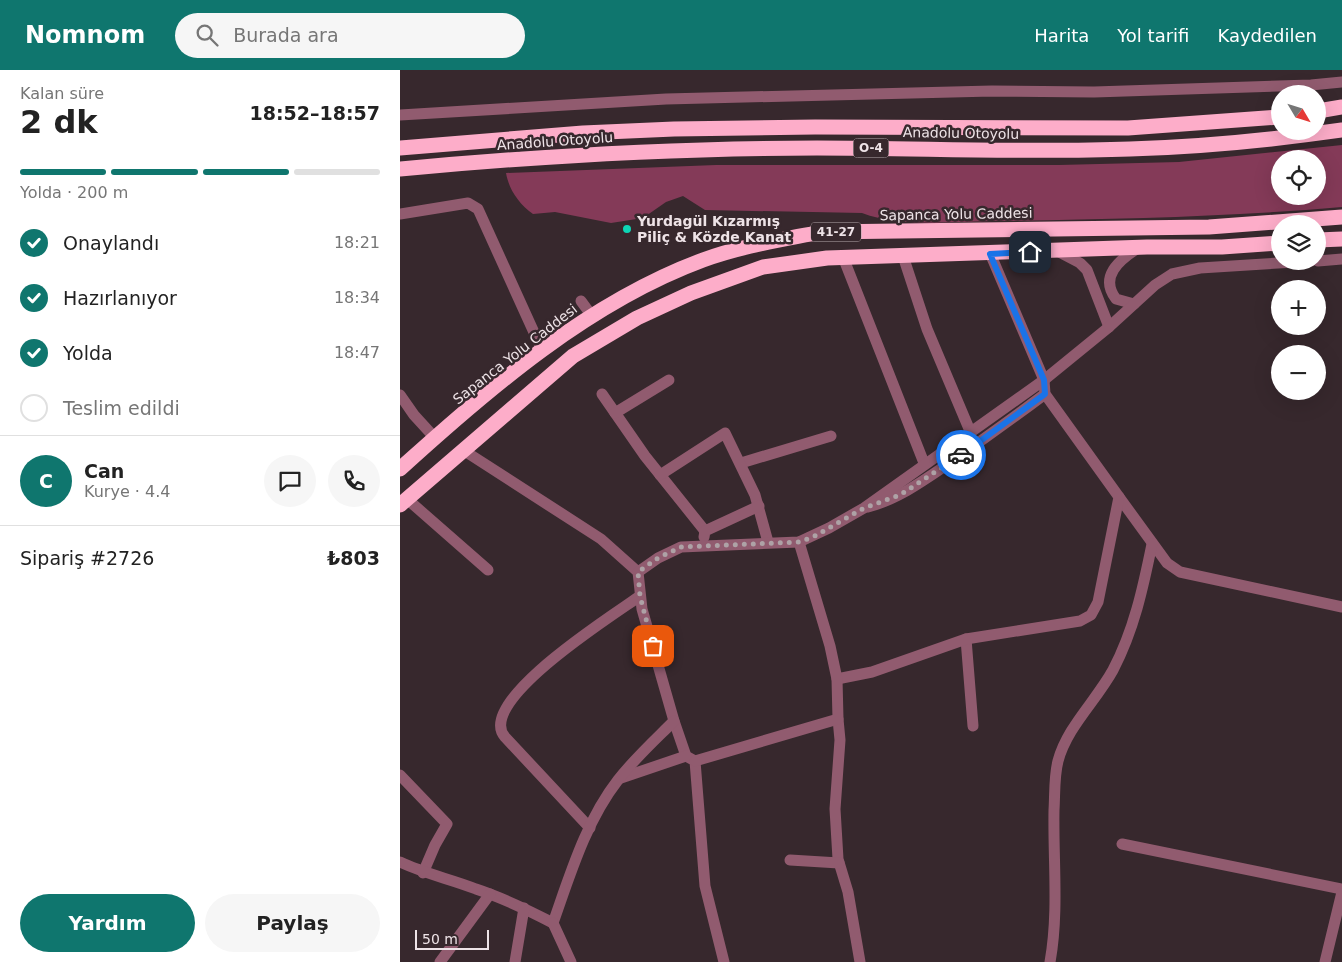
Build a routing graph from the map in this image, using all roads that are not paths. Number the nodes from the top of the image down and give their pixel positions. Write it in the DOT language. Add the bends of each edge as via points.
graph roads {
  1 [pos="1342,82"];
  2 [pos="1342,107"];
  3 [pos="1326,110"];
  4 [pos="400,115"];
  5 [pos="1271,118"];
  6 [pos="1342,130"];
  7 [pos="400,148"];
  8 [pos="400,170"];
  9 [pos="400,214"];
  10 [pos="1342,217"];
  11 [pos="1342,239"];
  12 [pos="1326,240"];
  13 [pos="1271,244"];
  14 [pos="1138,248"];
  15 [pos="1059,252"];
  16 [pos="990,254"];
  17 [pos="903,256"];
  18 [pos="843,257"];
  19 [pos="1342,260"];
  20 [pos="1326,261"];
  21 [pos="1271,264"];
  22 [pos="581,301"];
  23 [pos="1134,304"];
  24 [pos="592,316"];
  25 [pos="1109,327"];
  26 [pos="542,350"];
  27 [pos="669,380"];
  28 [pos="1044,380"];
  29 [pos="602,394"];
  30 [pos="1045,394"];
  31 [pos="400,395"];
  32 [pos="615,413"];
  33 [pos="970,431"];
  34 [pos="831,436"];
  35 [pos="435,438"];
  36 [pos="463,450"];
  37 [pos="741,463"];
  38 [pos="924,463"];
  39 [pos="400,469"];
  40 [pos="660,475"];
  41 [pos="1119,497"];
  42 [pos="403,502"];
  43 [pos="759,506"];
  44 [pos="864,508"];
  45 [pos="705,530"];
  46 [pos="768,542"];
  47 [pos="799,542"];
  48 [pos="1152,544"];
  49 [pos="701,546"];
  50 [pos="488,570"];
  51 [pos="638,572"];
  52 [pos="640,596"];
  53 [pos="1342,607"];
  54 [pos="966,640"];
  55 [pos="837,679"];
  56 [pos="838,718"];
  57 [pos="674,721"];
  58 [pos="973,726"];
  59 [pos="690,758"];
  60 [pos="400,775"];
  61 [pos="619,778"];
  62 [pos="590,828"];
  63 [pos="1122,844"];
  64 [pos="790,860"];
  65 [pos="400,862"];
  66 [pos="839,863"];
  67 [pos="423,873"];
  68 [pos="1342,891"];
  69 [pos="490,894"];
  70 [pos="524,908"];
  71 [pos="554,924"];
  72 [pos="440,962"];
  73 [pos="515,962"];
  74 [pos="571,962"];
  75 [pos="724,962"];
  76 [pos="860,962"];
  77 [pos="1050,962"];
  78 [pos="1326,962"];
  1 -- 4 [label="street" via="1094,92 992,91 666,99"];
  2 -- 3 [label="highway"];
  5 -- 7 [label="highway, Anadolu Otoyolu / O-4" via="1128,128 665,130"];
  6 -- 8 [label="highway, Anadolu Otoyolu / O-4" via="1277,139 1128,149 674,150"];
  9 -- 26 [label="street" via="468,203 478,209"];
  10 -- 24 [label="highway, Sapanca Yolu Caddesi / 41-27" via="1209,227 821,232 703,260 647,285"];
  11 -- 12 [label="highway"];
  13 -- 14 [label="highway"];
  14 -- 15 [label="highway"];
  14 -- 23 [label="street" via="1119,261 1109,280 1116,299"];
  15 -- 16 [label="highway"];
  15 -- 25 [label="street" via="1087,270"];
  16 -- 17 [label="highway"];
  16 -- 28 [label="street"];
  17 -- 18 [label="highway"];
  17 -- 33 [label="street" via="928,329"];
  18 -- 36 [label="highway" via="763,267 691,293 637,318 573,356"];
  18 -- 38 [label="street"];
  19 -- 20 [label="street"];
  21 -- 23 [label="street" via="1181,271 1164,278"];
  22 -- 24 [label="street"];
  23 -- 25 [label="street"];
  24 -- 26 [label="highway, Sapanca Yolu Caddesi / 41-27"];
  25 -- 28 [label="street"];
  26 -- 35 [label="highway, Sapanca Yolu Caddesi / 41-27"];
  27 -- 32 [label="street"];
  28 -- 30 [label="street"];
  28 -- 33 [label="street"];
  29 -- 32 [label="street"];
  30 -- 41 [label="street"];
  30 -- 44 [label="street" via="916,486 882,504"];
  31 -- 35 [label="street"];
  32 -- 40 [label="street"];
  33 -- 38 [label="street"];
  34 -- 37 [label="street"];
  35 -- 39 [label="highway, Sapanca Yolu Caddesi / 41-27"];
  36 -- 42 [label="highway"];
  36 -- 51 [label="street" via="601,539"];
  37 -- 40 [label="street" via="725,433"];
  37 -- 43 [label="street"];
  38 -- 44 [label="street"];
  40 -- 45 [label="street"];
  41 -- 48 [label="street"];
  41 -- 54 [label="street" via="1098,602 1091,615 1080,621"];
  42 -- 50 [label="street"];
  43 -- 45 [label="street"];
  43 -- 46 [label="street"];
  44 -- 47 [label="street"];
  45 -- 49 [label="street"];
  46 -- 47 [label="street"];
  46 -- 49 [label="street"];
  47 -- 55 [label="street"];
  48 -- 53 [label="street" via="1174,569 1190,576"];
  48 -- 77 [label="street" via="1141,596 1125,645 1107,680 1062,747 1057,764 1054,923"];
  49 -- 51 [label="street" via="672,550"];
  51 -- 52 [label="street"];
  52 -- 57 [label="street"];
  52 -- 62 [label="street" via="539,669 522,687 500,724 501,732"];
  54 -- 55 [label="street" via="872,672"];
  54 -- 58 [label="street"];
  55 -- 56 [label="street"];
  56 -- 59 [label="street"];
  56 -- 66 [label="street" via="840,740 835,809"];
  57 -- 59 [label="street"];
  57 -- 61 [label="street"];
  59 -- 61 [label="street"];
  59 -- 75 [label="street" via="705,886"];
  60 -- 67 [label="street" via="448,824"];
  61 -- 62 [label="street"];
  62 -- 71 [label="street"];
  63 -- 68 [label="street"];
  64 -- 66 [label="street"];
  65 -- 67 [label="street"];
  66 -- 76 [label="street" via="848,892"];
  67 -- 69 [label="street"];
  68 -- 78 [label="street"];
  69 -- 70 [label="street"];
  69 -- 72 [label="street"];
  70 -- 71 [label="street"];
  70 -- 73 [label="street"];
  71 -- 74 [label="street"];
}
